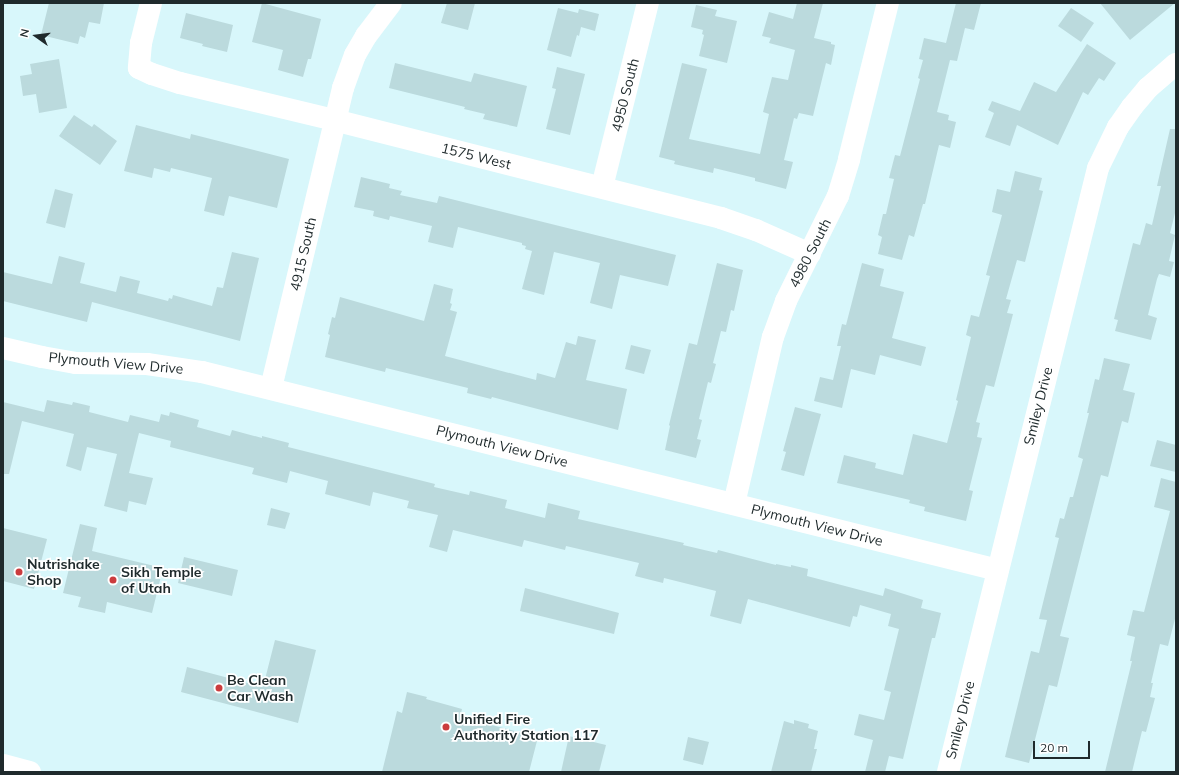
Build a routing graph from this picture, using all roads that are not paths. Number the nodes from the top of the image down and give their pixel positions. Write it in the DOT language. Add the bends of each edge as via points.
graph roads {
  1 [pos="151,3"];
  2 [pos="391,3"];
  3 [pos="648,3"];
  4 [pos="888,3"];
  5 [pos="1176,64"];
  6 [pos="334,120"];
  7 [pos="602,187"];
  8 [pos="810,254"];
  9 [pos="3,348"];
  10 [pos="271,388"];
  11 [pos="734,504"];
  12 [pos="998,570"];
  13 [pos="3,765"];
  14 [pos="30,772"];
  15 [pos="948,772"];
  1 -- 6 [label="street, 1575 West" via="141,43 139,68 180,83"];
  2 -- 6 [label="street, 4915 South" via="354,55"];
  3 -- 7 [label="street, 4950 South"];
  4 -- 8 [label="street, 4980 South" via="844,178 831,213"];
  5 -- 12 [label="street, Smiley Drive" via="1148,88 1132,107 1118,127 1098,168"];
  6 -- 7 [label="street, 1575 West"];
  6 -- 10 [label="street, 4915 South"];
  7 -- 8 [label="street, 1575 West" via="726,219"];
  8 -- 11 [label="street, 4980 South" via="786,301 773,337"];
  9 -- 10 [label="street, Plymouth View Drive" via="76,363 147,364 184,368"];
  10 -- 11 [label="street, Plymouth View Drive"];
  11 -- 12 [label="street, Plymouth View Drive"];
  12 -- 15 [label="street, Smiley Drive"];
  13 -- 14 [label="street"];
}
